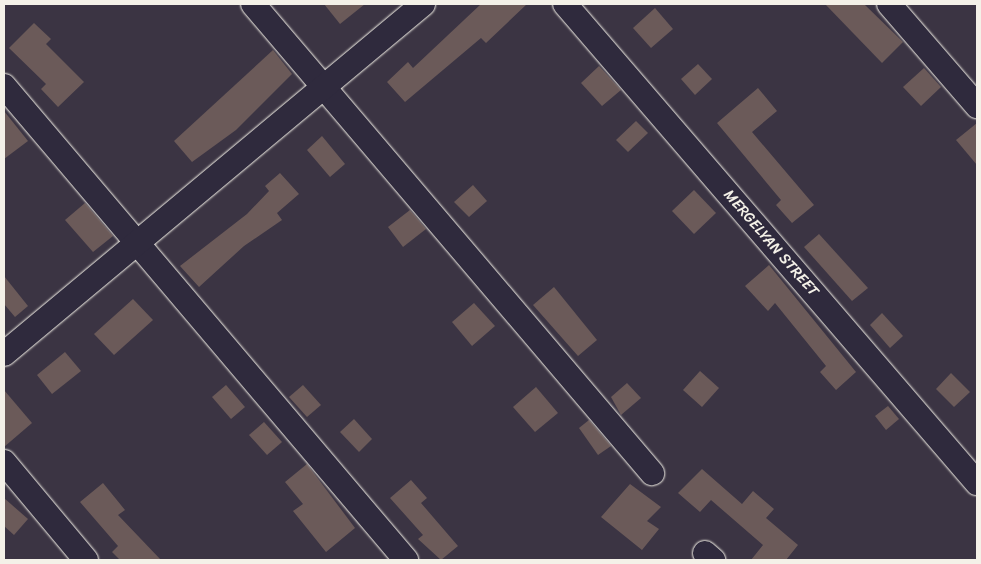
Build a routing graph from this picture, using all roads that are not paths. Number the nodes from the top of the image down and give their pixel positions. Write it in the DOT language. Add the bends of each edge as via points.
graph roads {
  1 [pos="253,4"];
  2 [pos="423,4"];
  3 [pos="565,4"];
  4 [pos="889,4"];
  5 [pos="4,86"];
  6 [pos="327,86"];
  7 [pos="977,106"];
  8 [pos="136,240"];
  9 [pos="4,354"];
  10 [pos="4,462"];
  11 [pos="652,473"];
  12 [pos="977,483"];
  13 [pos="86,560"];
  14 [pos="406,560"];
  1 -- 6 [label="street"];
  2 -- 6 [label="street"];
  3 -- 12 [label="street, MERGELYAN STREET"];
  4 -- 7 [label="street"];
  5 -- 8 [label="street"];
  6 -- 8 [label="street"];
  6 -- 11 [label="street"];
  8 -- 9 [label="street"];
  8 -- 14 [label="street"];
  10 -- 13 [label="street"];
}
